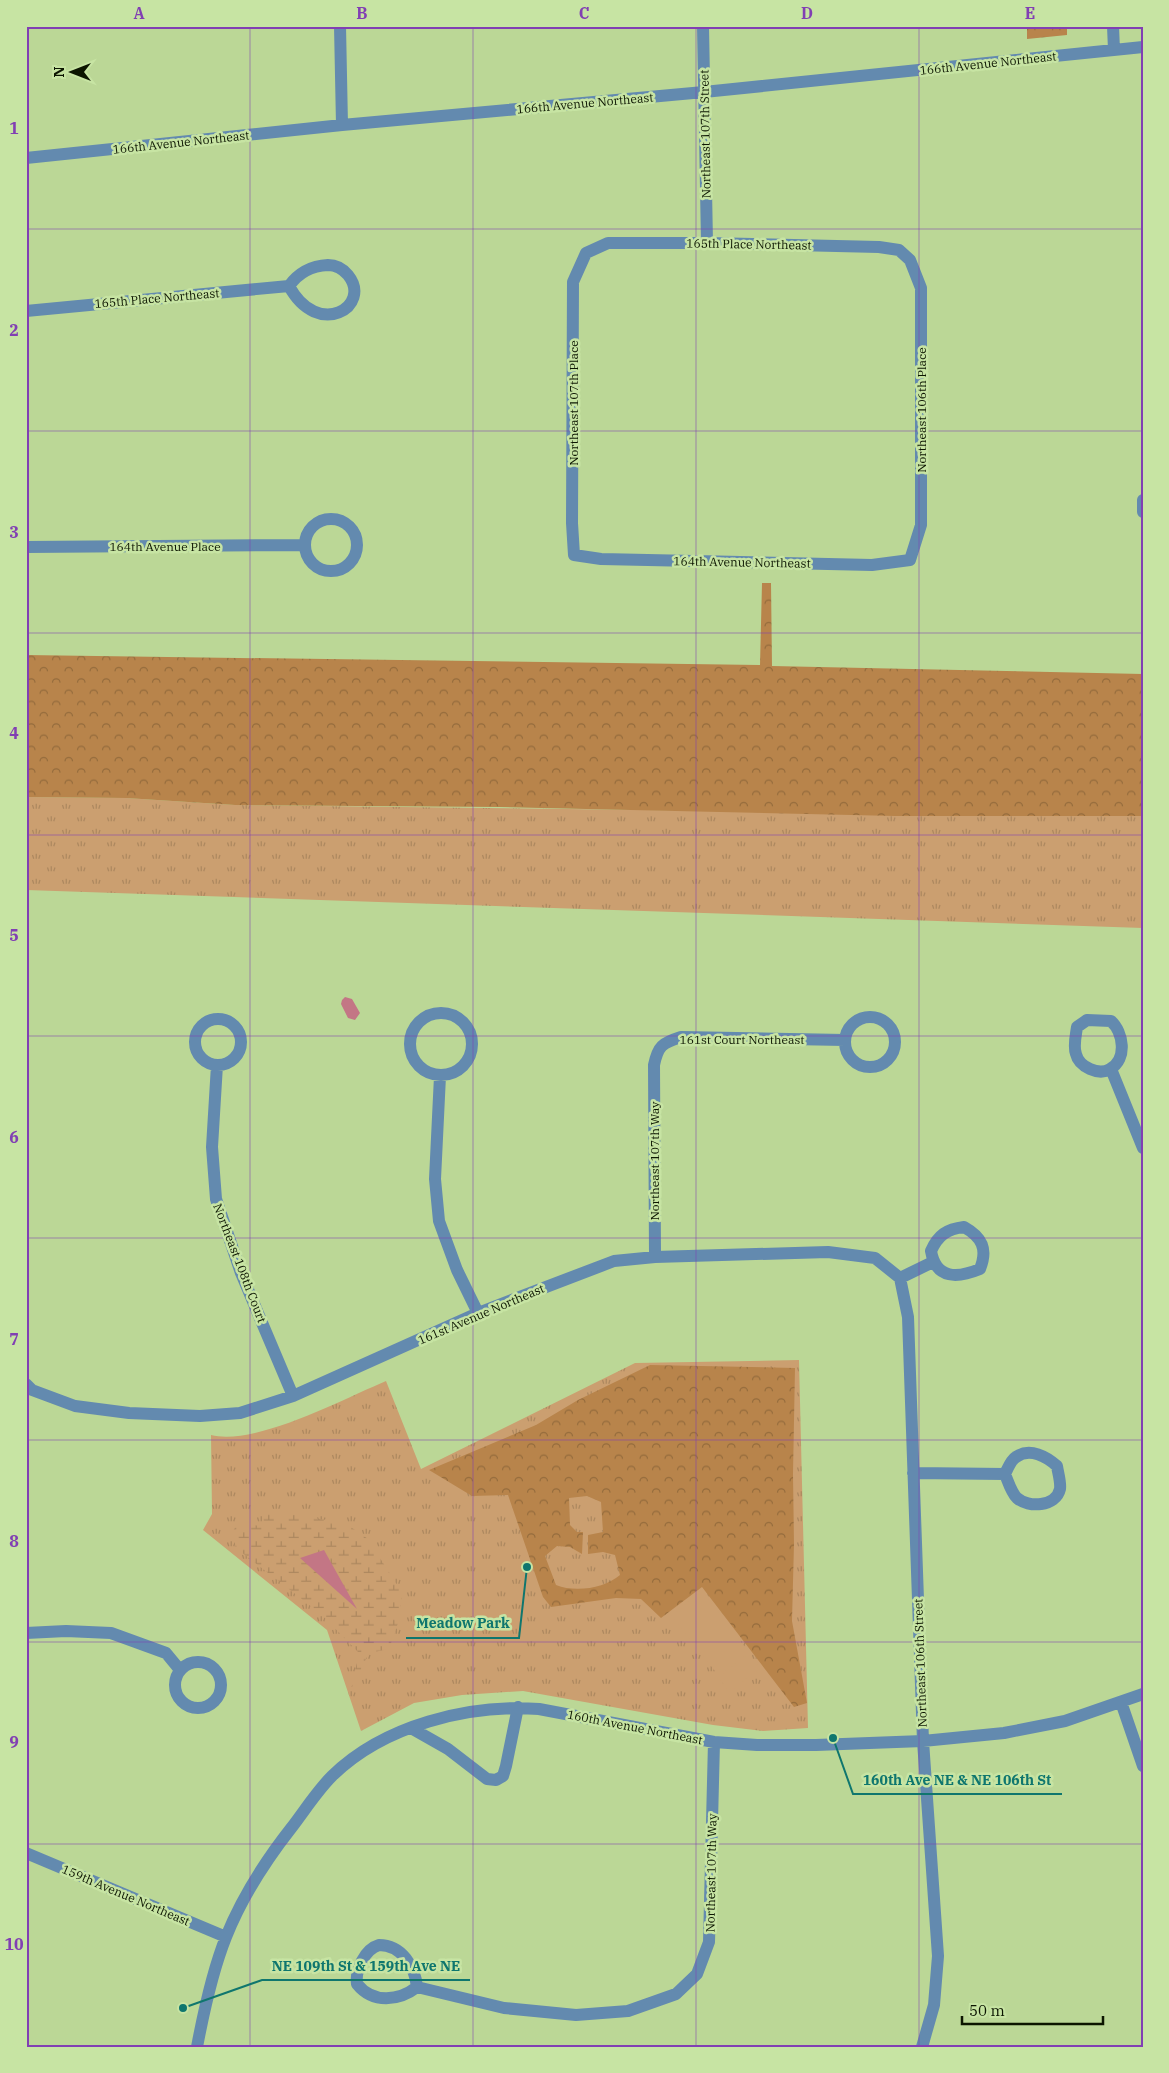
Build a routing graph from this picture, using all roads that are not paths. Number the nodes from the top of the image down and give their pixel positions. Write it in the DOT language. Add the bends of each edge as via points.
graph roads {
  1 [pos="340,26"];
  2 [pos="703,26"];
  3 [pos="1112,26"];
  4 [pos="1143,47"];
  5 [pos="1114,50"];
  6 [pos="704,92"];
  7 [pos="342,125"];
  8 [pos="26,158"];
  9 [pos="707,243"];
  10 [pos="586,253"];
  11 [pos="910,260"];
  12 [pos="289,286"];
  13 [pos="26,311"];
  14 [pos="1143,500"];
  15 [pos="1143,512"];
  16 [pos="305,545"];
  17 [pos="26,546"];
  18 [pos="574,555"];
  19 [pos="910,560"];
  20 [pos="845,1040"];
  21 [pos="217,1065"];
  22 [pos="654,1065"];
  23 [pos="1111,1069"];
  24 [pos="440,1076"];
  25 [pos="1143,1148"];
  26 [pos="655,1257"];
  27 [pos="933,1262"];
  28 [pos="900,1278"];
  29 [pos="478,1313"];
  30 [pos="28,1390"];
  31 [pos="293,1396"];
  32 [pos="913,1473"];
  33 [pos="1005,1474"];
  34 [pos="26,1633"];
  35 [pos="180,1670"];
  36 [pos="1143,1694"];
  37 [pos="1121,1702"];
  38 [pos="518,1708"];
  39 [pos="411,1728"];
  40 [pos="923,1741"];
  41 [pos="714,1742"];
  42 [pos="1143,1766"];
  43 [pos="26,1853"];
  44 [pos="226,1937"];
  45 [pos="417,1987"];
  46 [pos="197,2047"];
  47 [pos="922,2047"];
  1 -- 7 [label="street"];
  2 -- 6 [label="street, Northeast 107th Street"];
  3 -- 5 [label="street"];
  4 -- 5 [label="street, 166th Avenue Northeast"];
  5 -- 6 [label="street, 166th Avenue Northeast"];
  6 -- 7 [label="street, 166th Avenue Northeast"];
  6 -- 9 [label="street, Northeast 107th Street"];
  7 -- 8 [label="street, 166th Avenue Northeast"];
  9 -- 10 [label="street, 165th Place Northeast" via="608,243"];
  9 -- 11 [label="street, 165th Place Northeast" via="879,247 900,250"];
  10 -- 18 [label="street, Northeast 107th Place" via="573,282"];
  11 -- 19 [label="street, Northeast 106th Place" via="920,288 922,525"];
  12 -- 12 [label="street" via="304,305 327,316 348,307 354,293 350,278 339,267 331,265 309,268"];
  12 -- 13 [label="street, 165th Place Northeast"];
  14 -- 15 [label="street"];
  16 -- 16 [label="street" via="306,553 315,566 331,570 346,565 355,552 356,544 352,529 346,523 330,519 315,524 306,537"];
  16 -- 17 [label="street, 164th Avenue Place"];
  18 -- 19 [label="street, 164th Avenue Northeast" via="601,560 852,564"];
  20 -- 20 [label="street" via="854,1061 869,1067 890,1057 895,1042 890,1026 875,1017 859,1019 847,1031"];
  20 -- 22 [label="street, 161st Court Northeast" via="681,1037 666,1042 657,1051"];
  21 -- 31 [label="street, Northeast 108th Court" via="212,1148 216,1199 241,1273"];
  22 -- 26 [label="street, Northeast 107th Way"];
  23 -- 23 [label="street" via="1121,1050 1118,1028 1111,1021 1086,1020 1078,1027 1076,1054 1082,1065 1093,1070"];
  23 -- 25 [label="street"];
  24 -- 24 [label="street" via="459,1070 471,1053 470,1033 457,1017 447,1013 426,1016 418,1022 412,1031 410,1046 420,1069"];
  24 -- 29 [label="street" via="435,1180 439,1221 457,1270"];
  26 -- 28 [label="street, 161st Avenue Northeast" via="828,1252 875,1258"];
  26 -- 29 [label="street, 161st Avenue Northeast" via="614,1261"];
  27 -- 27 [label="street" via="931,1251 935,1242 951,1229 964,1227 976,1233 983,1245 984,1259 980,1269 965,1275 941,1271"];
  27 -- 28 [label="street"];
  28 -- 32 [label="street, Northeast 106th Street" via="908,1316"];
  29 -- 31 [label="street, 161st Avenue Northeast"];
  30 -- 31 [label="street, 161st Avenue Northeast" via="75,1406 129,1413 200,1416 240,1413"];
  32 -- 33 [label="street"];
  32 -- 40 [label="street, Northeast 106th Street"];
  33 -- 33 [label="street" via="1016,1457 1026,1453 1039,1454 1057,1466 1060,1491 1053,1500 1029,1504 1018,1498"];
  34 -- 35 [label="street" via="111,1633 166,1653"];
  36 -- 37 [label="street, 160th Avenue Northeast"];
  37 -- 40 [label="street, 160th Avenue Northeast" via="1065,1721 1004,1733"];
  37 -- 42 [label="street"];
  38 -- 39 [label="street, 160th Avenue Northeast" via="454,1715"];
  38 -- 39 [label="street" via="503,1776 496,1780 487,1779 448,1749"];
  38 -- 41 [label="street, 160th Avenue Northeast" via="540,1709"];
  39 -- 44 [label="street, 160th Avenue Northeast" via="362,1752 332,1776 280,1842 245,1897"];
  40 -- 41 [label="street, 160th Avenue Northeast" via="816,1745"];
  40 -- 47 [label="street, Northeast 106th Street" via="938,1956 934,2005"];
  41 -- 45 [label="street, Northeast 107th Way" via="709,1942 697,1974 676,1994 628,2011 576,2014 504,2008"];
  43 -- 44 [label="street, 159th Avenue Northeast"];
  44 -- 46 [label="street, 160th Avenue Northeast" via="207,1995"];
  45 -- 45 [label="street" via="407,1959 384,1945 374,1946 367,1952 356,1979 361,1989 382,1998 400,1997"];
}
